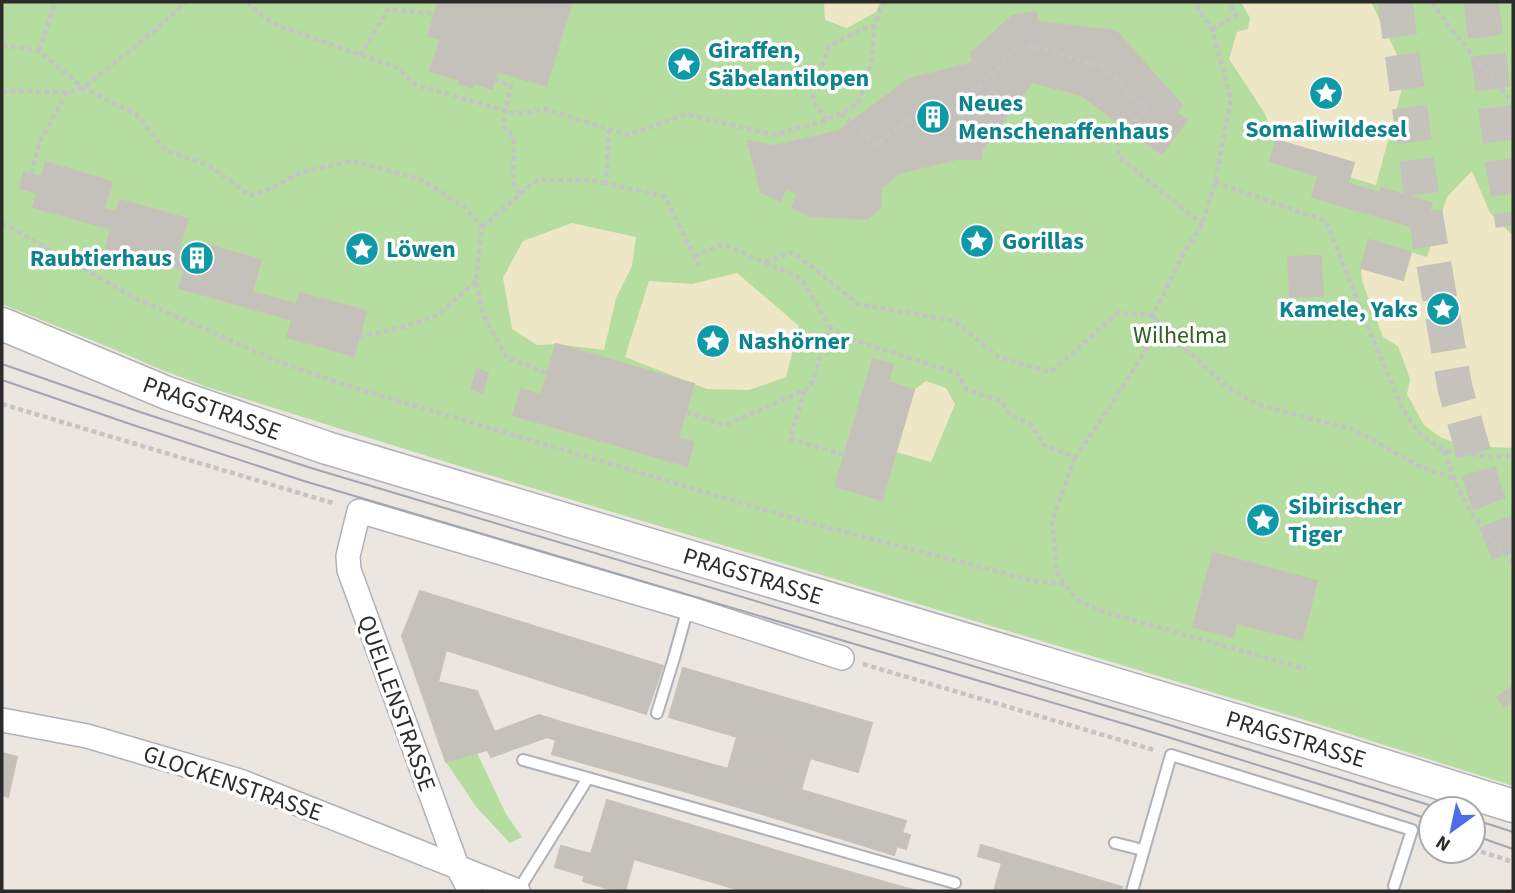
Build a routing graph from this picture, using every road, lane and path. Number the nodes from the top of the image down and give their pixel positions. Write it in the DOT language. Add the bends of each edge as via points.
graph roads {
  1 [pos="52,2"];
  2 [pos="187,2"];
  3 [pos="247,2"];
  4 [pos="884,2"];
  5 [pos="1194,2"];
  6 [pos="1229,2"];
  7 [pos="1432,2"];
  8 [pos="435,14"];
  9 [pos="874,26"];
  10 [pos="1212,30"];
  11 [pos="2,46"];
  12 [pos="39,51"];
  13 [pos="360,56"];
  14 [pos="494,80"];
  15 [pos="83,88"];
  16 [pos="2,92"];
  17 [pos="67,92"];
  18 [pos="1513,103"];
  19 [pos="505,111"];
  20 [pos="841,114"];
  21 [pos="827,120"];
  22 [pos="608,129"];
  23 [pos="31,174"];
  24 [pos="606,183"];
  25 [pos="1215,183"];
  26 [pos="520,194"];
  27 [pos="2,223"];
  28 [pos="1202,225"];
  29 [pos="482,227"];
  30 [pos="694,256"];
  31 [pos="765,262"];
  32 [pos="700,268"];
  33 [pos="476,281"];
  34 [pos="1153,315"];
  35 [pos="2,324"];
  36 [pos="830,327"];
  37 [pos="359,337"];
  38 [pos="547,373"];
  39 [pos="805,390"];
  40 [pos="2,404"];
  41 [pos="686,412"];
  42 [pos="1444,451"];
  43 [pos="845,455"];
  44 [pos="1513,456"];
  45 [pos="1074,457"];
  46 [pos="1455,479"];
  47 [pos="359,511"];
  48 [pos="1513,564"];
  49 [pos="1064,584"];
  50 [pos="688,608"];
  51 [pos="842,658"];
  52 [pos="1306,669"];
  53 [pos="657,713"];
  54 [pos="2,720"];
  55 [pos="1171,755"];
  56 [pos="523,761"];
  57 [pos="588,778"];
  58 [pos="1513,806"];
  59 [pos="1115,843"];
  60 [pos="1143,850"];
  61 [pos="1487,854"];
  62 [pos="1513,862"];
  63 [pos="457,866"];
  64 [pos="956,883"];
  65 [pos="1394,886"];
  66 [pos="470,891"];
  67 [pos="518,891"];
  68 [pos="1132,891"];
  1 -- 12 [label="path"];
  2 -- 15 [label="path"];
  3 -- 13 [label="path" via="276,25"];
  4 -- 9 [label="path"];
  5 -- 10 [label="path"];
  6 -- 10 [label="path" via="1236,15"];
  7 -- 18 [label="path"];
  8 -- 13 [label="path" via="388,9"];
  9 -- 20 [label="path" via="872,60 858,104"];
  9 -- 21 [label="path" via="829,46 813,92 813,101"];
  10 -- 25 [label="path" via="1231,99"];
  11 -- 12 [label="path"];
  12 -- 15 [label="path"];
  13 -- 19 [label="path" via="397,68 416,85"];
  14 -- 19 [label="path" via="511,85"];
  15 -- 17 [label="path"];
  15 -- 29 [label="path" via="136,114 165,150 210,166 250,196 302,172 352,161 420,179 462,205"];
  16 -- 17 [label="path"];
  17 -- 23 [label="path" via="39,143"];
  19 -- 22 [label="path" via="517,114 545,108"];
  19 -- 26 [label="path" via="503,123 514,138 514,184"];
  20 -- 21 [label="path"];
  20 -- 28 [label="path" via="876,145 915,115 957,111 1021,43 1104,66 1147,111 1119,130 1118,156"];
  21 -- 22 [label="path" via="774,135 686,114 628,135"];
  22 -- 24 [label="path"];
  24 -- 26 [label="path" via="543,179"];
  24 -- 30 [label="path" via="665,197"];
  25 -- 28 [label="path"];
  25 -- 42 [label="path" via="1326,220 1402,408 1418,432"];
  26 -- 29 [label="path"];
  27 -- 49 [label="path" via="135,298 345,385 799,520 1034,581"];
  28 -- 34 [label="path"];
  29 -- 33 [label="path"];
  30 -- 31 [label="path" via="725,245"];
  30 -- 32 [label="path"];
  31 -- 34 [label="path" via="793,252 858,304 954,321 999,357 1050,372 1118,313"];
  31 -- 36 [label="path" via="802,279"];
  33 -- 37 [label="path" via="436,316"];
  33 -- 38 [label="path" via="483,314 507,358"];
  34 -- 45 [label="path" via="1148,347"];
  34 -- 46 [label="path" via="1172,340 1228,388 1257,404 1353,429 1421,467"];
  35 -- 58 [label="main road, PRAGSTRASSE" via="167,394 327,448"];
  36 -- 39 [label="path" via="812,383"];
  36 -- 45 [label="path" via="844,337 957,373 967,390 1001,401 1010,415 1030,424 1044,445"];
  39 -- 41 [label="path" via="725,425"];
  39 -- 43 [label="path" via="790,439"];
  40 -- 47 [label="path"];
  42 -- 44 [label="path"];
  42 -- 46 [label="path"];
  45 -- 49 [label="path" via="1052,521 1058,574"];
  46 -- 48 [label="path" via="1473,514"];
  47 -- 50 [label="street"];
  47 -- 63 [label="street, QUELLENSTRASSE" via="349,570"];
  49 -- 52 [label="path" via="1097,610"];
  50 -- 51 [label="street"];
  50 -- 53 [label="lane"];
  51 -- 55 [label="path"];
  54 -- 63 [label="street, GLOCKENSTRASSE" via="87,736 240,781"];
  55 -- 60 [label="lane"];
  55 -- 65 [label="lane" via="1412,830"];
  56 -- 57 [label="lane"];
  57 -- 64 [label="lane"];
  57 -- 67 [label="lane"];
  59 -- 60 [label="lane"];
  60 -- 68 [label="lane"];
  61 -- 62 [label="path"];
  63 -- 66 [label="street, QUELLENSTRASSE"];
  63 -- 67 [label="street, GLOCKENSTRASSE"];
}
